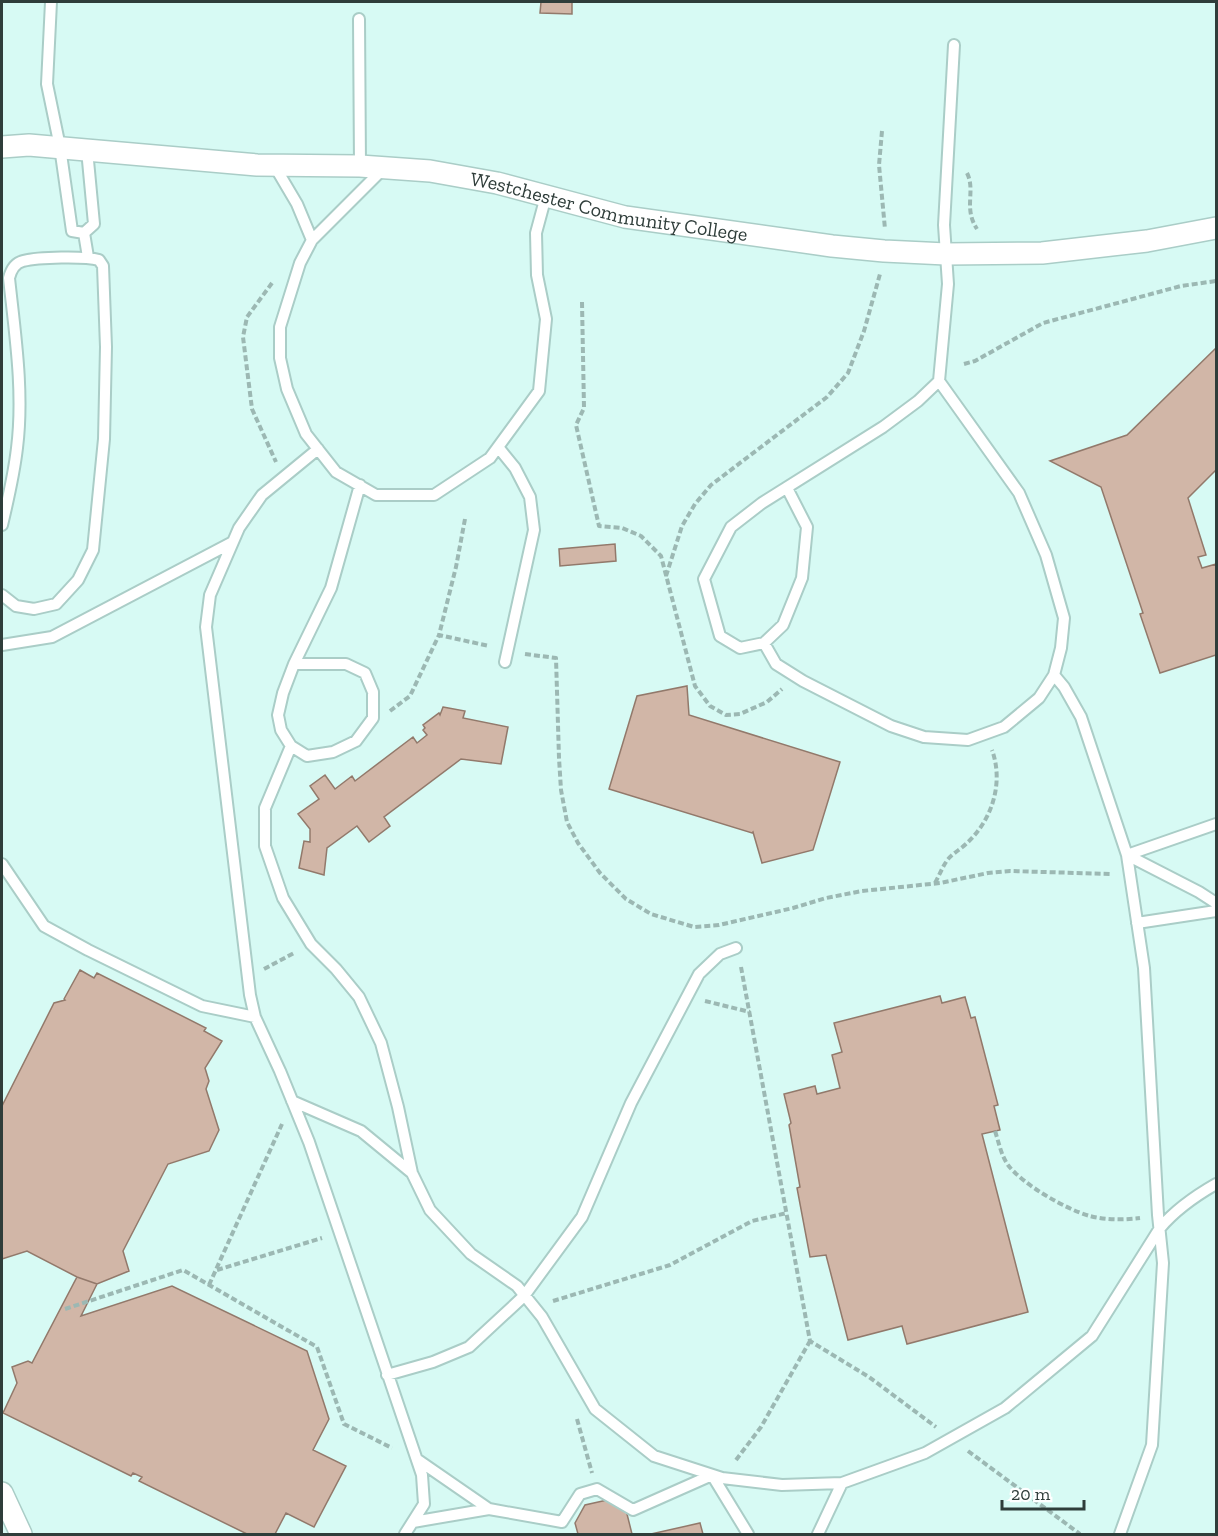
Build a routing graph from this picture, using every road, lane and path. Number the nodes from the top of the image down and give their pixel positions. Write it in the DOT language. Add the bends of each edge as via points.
graph roads {
  1 [pos="51,2"];
  2 [pos="359,19"];
  3 [pos="954,45"];
  4 [pos="882,131"];
  5 [pos="2,147"];
  6 [pos="60,147"];
  7 [pos="87,150"];
  8 [pos="274,165"];
  9 [pos="360,166"];
  10 [pos="384,168"];
  11 [pos="966,171"];
  12 [pos="546,196"];
  13 [pos="1216,228"];
  14 [pos="84,233"];
  15 [pos="984,233"];
  16 [pos="885,234"];
  17 [pos="312,240"];
  18 [pos="946,254"];
  19 [pos="87,257"];
  20 [pos="882,267"];
  21 [pos="1216,281"];
  22 [pos="582,302"];
  23 [pos="964,364"];
  24 [pos="939,381"];
  25 [pos="498,447"];
  26 [pos="318,449"];
  27 [pos="360,485"];
  28 [pos="787,488"];
  29 [pos="465,519"];
  30 [pos="2,525"];
  31 [pos="233,542"];
  32 [pos="666,576"];
  33 [pos="2,595"];
  34 [pos="438,635"];
  35 [pos="764,643"];
  36 [pos="2,645"];
  37 [pos="508,651"];
  38 [pos="505,662"];
  39 [pos="294,664"];
  40 [pos="1054,675"];
  41 [pos="787,685"];
  42 [pos="373,718"];
  43 [pos="291,746"];
  44 [pos="991,746"];
  45 [pos="1216,824"];
  46 [pos="1127,855"];
  47 [pos="2,864"];
  48 [pos="1129,875"];
  49 [pos="935,883"];
  50 [pos="1216,903"];
  51 [pos="1216,911"];
  52 [pos="730,922"];
  53 [pos="1137,923"];
  54 [pos="311,944"];
  55 [pos="736,948"];
  56 [pos="248,978"];
  57 [pos="687,996"];
  58 [pos="750,1012"];
  59 [pos="255,1017"];
  60 [pos="292,1101"];
  61 [pos="995,1131"];
  62 [pos="412,1173"];
  63 [pos="1216,1184"];
  64 [pos="787,1213"];
  65 [pos="1158,1215"];
  66 [pos="1160,1228"];
  67 [pos="340,1232"];
  68 [pos="216,1270"];
  69 [pos="209,1285"];
  70 [pos="525,1296"];
  71 [pos="534,1307"];
  72 [pos="64,1308"];
  73 [pos="810,1341"];
  74 [pos="387,1375"];
  75 [pos="951,1438"];
  76 [pos="417,1460"];
  77 [pos="717,1476"];
  78 [pos="842,1483"];
  79 [pos="2,1493"];
  80 [pos="489,1509"];
  81 [pos="413,1522"];
  82 [pos="21,1534"];
  83 [pos="405,1534"];
  84 [pos="748,1534"];
  85 [pos="818,1534"];
  86 [pos="1080,1534"];
  87 [pos="1120,1534"];
  1 -- 6 [label="lane" via="47,84"];
  2 -- 9 [label="lane"];
  3 -- 18 [label="lane" via="944,225"];
  4 -- 16 [label="path" via="879,165"];
  5 -- 6 [label="street, Westchester Community College"];
  6 -- 7 [label="street, Westchester Community College"];
  6 -- 14 [label="lane" via="72,231"];
  7 -- 8 [label="street, Westchester Community College"];
  7 -- 14 [label="lane" via="94,224"];
  8 -- 9 [label="street, Westchester Community College"];
  8 -- 17 [label="lane"];
  9 -- 10 [label="street, Westchester Community College"];
  10 -- 12 [label="street, Westchester Community College" via="430,171"];
  10 -- 17 [label="lane"];
  11 -- 15 [label="path" via="970,179 971,219 976,229"];
  12 -- 18 [label="street, Westchester Community College" via="625,217 832,246"];
  12 -- 25 [label="lane" via="536,233 537,275 546,319 539,391"];
  13 -- 18 [label="street, Westchester Community College" via="1147,241 1042,253"];
  14 -- 19 [label="lane"];
  17 -- 26 [label="lane" via="300,263 280,327 280,358 287,389 306,434"];
  18 -- 24 [label="lane" via="948,284"];
  19 -- 30 [label="lane" via="22,261 12,268 9,278 19,404 17,447"];
  19 -- 33 [label="lane" via="99,260 103,266 106,347 104,440 93,550 78,580 56,604 34,609 16,606"];
  20 -- 32 [label="path" via="848,373 827,397 711,485 682,526"];
  21 -- 23 [label="path" via="1181,286 1043,323"];
  22 -- 32 [label="path" via="584,408 576,425 599,526 622,528 641,536 661,556"];
  24 -- 28 [label="lane" via="883,428"];
  24 -- 40 [label="lane" via="1018,493 1046,555 1064,618 1062,648"];
  25 -- 27 [label="lane" via="490,458 434,495 376,495"];
  25 -- 37 [label="lane" via="516,468 530,497 534,530"];
  26 -- 27 [label="lane" via="336,472"];
  26 -- 31 [label="lane" via="262,495"];
  27 -- 39 [label="lane" via="331,588"];
  28 -- 35 [label="lane" via="807,527 802,578 783,625"];
  28 -- 35 [label="lane" via="731,526 704,579 720,636 740,648"];
  29 -- 34 [label="path"];
  31 -- 36 [label="lane" via="52,637"];
  31 -- 56 [label="lane" via="210,595 206,627"];
  32 -- 41 [label="path" via="695,686 710,706 726,715 740,714 766,702"];
  34 -- 37 [label="path"];
  34 -- 42 [label="path" via="410,696 394,710"];
  35 -- 40 [label="lane" via="776,664 803,681 891,726 924,737 968,740 1004,727 1039,698"];
  37 -- 38 [label="lane"];
  37 -- 52 [label="path" via="556,658 561,790 567,822 600,873 626,899 651,914 694,927"];
  39 -- 42 [label="lane" via="346,664 365,673 373,692"];
  39 -- 43 [label="lane" via="278,715 281,730"];
  40 -- 46 [label="lane" via="1081,717"];
  42 -- 43 [label="lane" via="357,741 333,752 308,756"];
  43 -- 54 [label="lane" via="265,808 265,846 283,898"];
  44 -- 49 [label="path" via="996,760 992,810 981,828 947,860"];
  45 -- 46 [label="lane"];
  46 -- 48 [label="lane"];
  46 -- 50 [label="lane"];
  47 -- 59 [label="lane" via="44,926 202,1006"];
  48 -- 49 [label="path" via="1010,871"];
  48 -- 53 [label="lane"];
  49 -- 52 [label="path" via="861,891"];
  51 -- 53 [label="lane"];
  52 -- 55 [label="path"];
  53 -- 65 [label="lane" via="1144,968"];
  54 -- 56 [label="path"];
  54 -- 62 [label="lane" via="358,997 381,1043"];
  55 -- 57 [label="lane" via="720,954 699,974"];
  55 -- 58 [label="path"];
  56 -- 59 [label="lane"];
  57 -- 58 [label="path"];
  57 -- 70 [label="lane" via="631,1103 582,1217"];
  58 -- 64 [label="path"];
  59 -- 60 [label="lane"];
  60 -- 62 [label="lane" via="361,1131"];
  60 -- 67 [label="lane"];
  60 -- 68 [label="path"];
  61 -- 65 [label="path" via="1007,1164 1042,1194 1089,1216 1123,1220"];
  62 -- 70 [label="lane" via="430,1210 471,1254"];
  63 -- 66 [label="lane" via="1173,1213"];
  64 -- 71 [label="path" via="752,1221 670,1265"];
  64 -- 73 [label="path"];
  65 -- 66 [label="lane"];
  66 -- 75 [label="lane" via="1092,1336 1005,1408"];
  66 -- 87 [label="lane" via="1163,1263 1152,1445"];
  67 -- 68 [label="path"];
  67 -- 74 [label="lane"];
  68 -- 69 [label="path"];
  69 -- 72 [label="path" via="183,1270"];
  69 -- 76 [label="path" via="317,1347 344,1424"];
  70 -- 71 [label="lane"];
  70 -- 74 [label="lane" via="469,1347"];
  71 -- 77 [label="lane" via="595,1409 654,1456"];
  73 -- 75 [label="path" via="869,1377"];
  73 -- 77 [label="path" via="761,1427"];
  74 -- 76 [label="lane"];
  75 -- 78 [label="lane" via="925,1453"];
  75 -- 86 [label="path"];
  76 -- 80 [label="lane"];
  76 -- 81 [label="lane" via="424,1504"];
  77 -- 78 [label="lane" via="782,1485"];
  77 -- 80 [label="lane" via="633,1510 597,1489 580,1494 562,1522"];
  77 -- 84 [label="lane"];
  78 -- 85 [label="lane"];
  79 -- 82 [label="street"];
  80 -- 81 [label="lane"];
  81 -- 83 [label="lane"];
}
